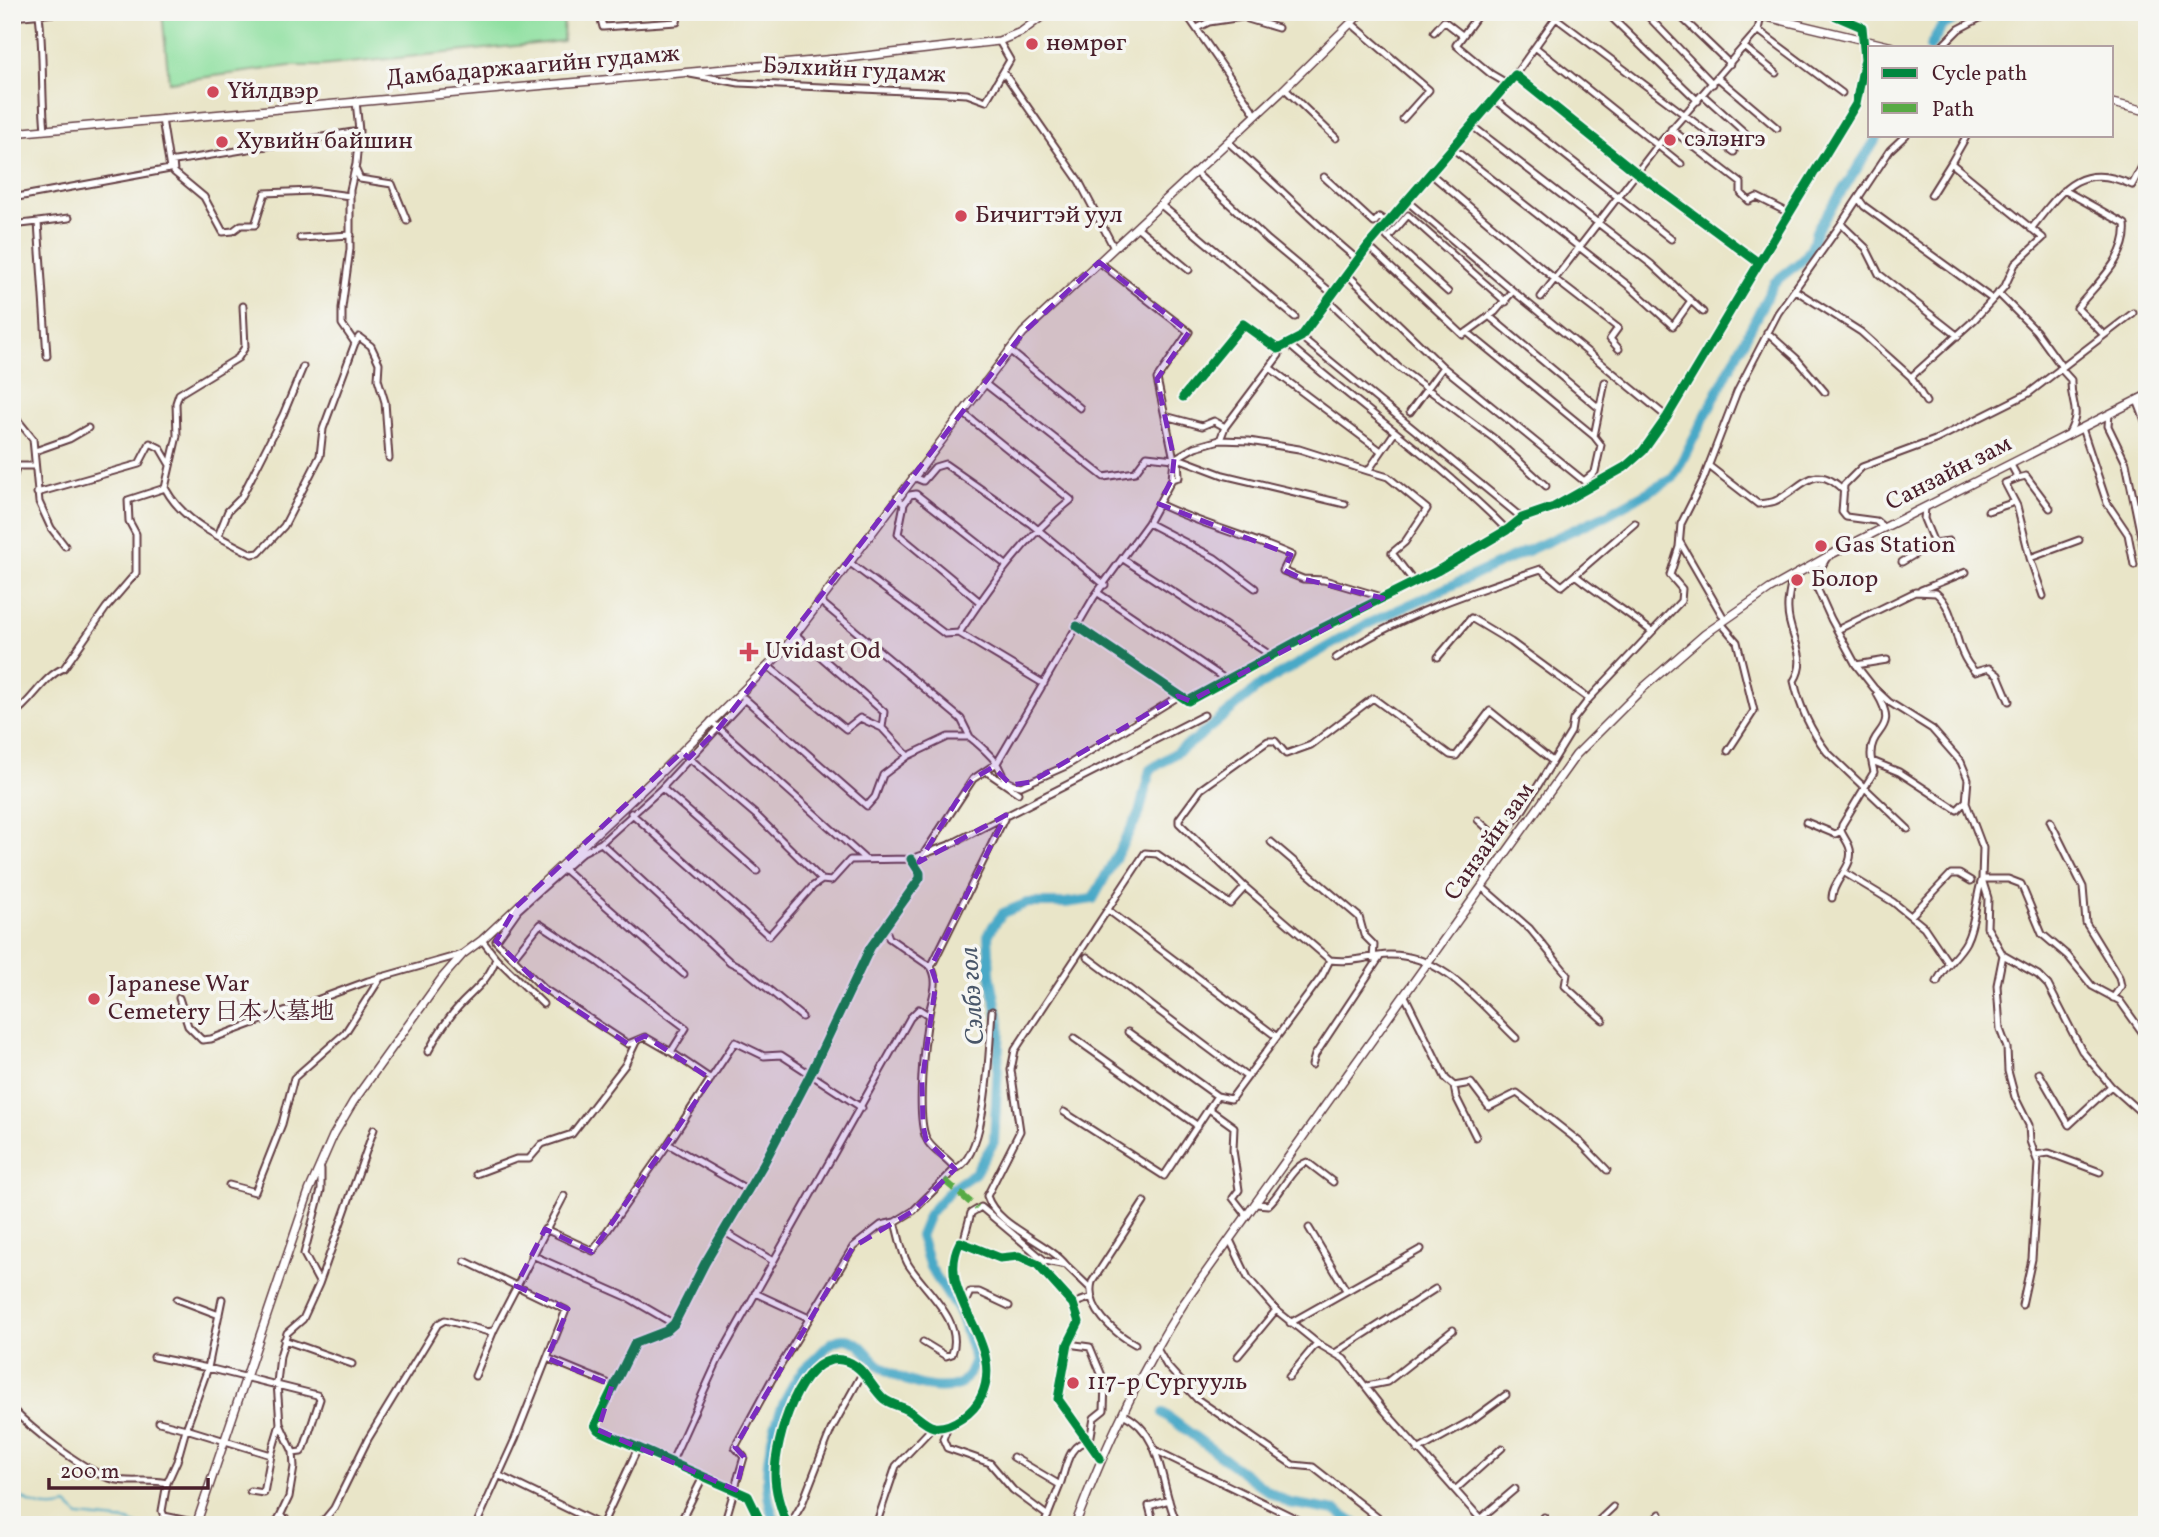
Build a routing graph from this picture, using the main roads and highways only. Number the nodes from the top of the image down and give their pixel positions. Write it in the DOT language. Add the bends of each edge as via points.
graph roads {
  1 [pos="1048,12"];
  2 [pos="1362,12"];
  3 [pos="1746,12"];
  4 [pos="1888,46"];
  5 [pos="2114,103"];
  6 [pos="2147,111"];
  7 [pos="12,133"];
  8 [pos="2147,395"];
  9 [pos="196,1524"];
  10 [pos="1075,1525"];
  1 -- 7 [label="main road, Дамбадаржаагийн гудамж" via="999,41"];
  2 -- 9 [label="main road" via="1023,333 796,635 743,697 711,721 442,978 353,1102 320,1162"];
  3 -- 4 [label="main road"];
  5 -- 6 [label="main road"];
  8 -- 10 [label="main road, Санзайн зам" via="1792,577 1723,622 1644,687 1576,755 1156,1346 1100,1458"];
}
